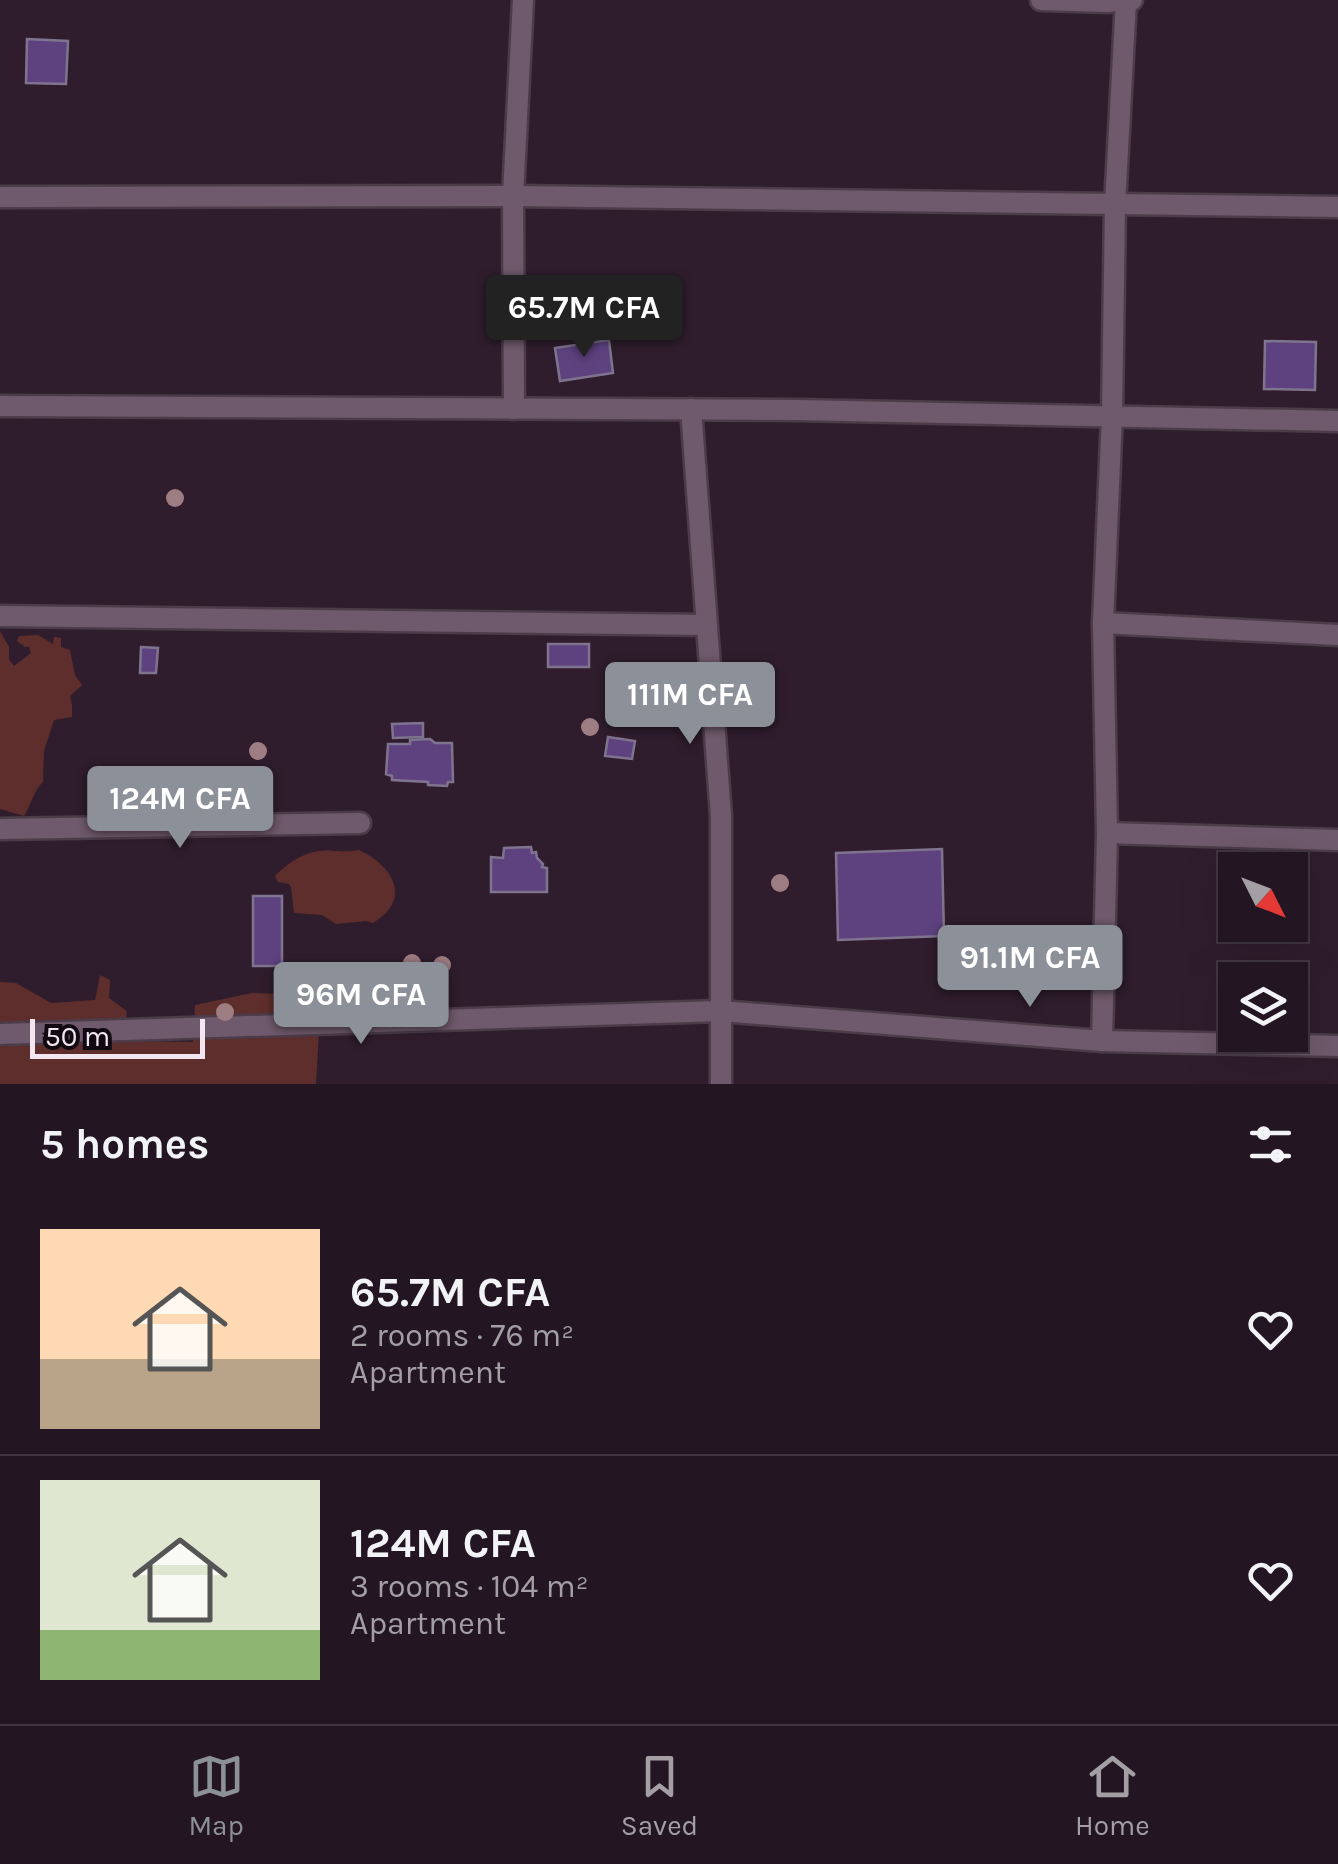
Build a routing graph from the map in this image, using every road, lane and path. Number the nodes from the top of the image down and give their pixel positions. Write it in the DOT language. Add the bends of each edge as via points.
graph roads {
  1 [pos="523,0"];
  2 [pos="1042,0"];
  3 [pos="1129,0"];
  4 [pos="513,196"];
  5 [pos="0,197"];
  6 [pos="1115,206"];
  7 [pos="1338,208"];
  8 [pos="0,406"];
  9 [pos="514,409"];
  10 [pos="691,409"];
  11 [pos="1112,416"];
  12 [pos="1338,421"];
  13 [pos="0,616"];
  14 [pos="1104,622"];
  15 [pos="706,625"];
  16 [pos="1338,635"];
  17 [pos="360,823"];
  18 [pos="0,829"];
  19 [pos="1107,834"];
  20 [pos="1338,840"];
  21 [pos="720,1010"];
  22 [pos="0,1034"];
  23 [pos="1102,1041"];
  24 [pos="1338,1046"];
  25 [pos="722,1084"];
  1 -- 4 [label="street"];
  2 -- 3 [label="street"];
  3 -- 6 [label="street"];
  4 -- 5 [label="street"];
  4 -- 6 [label="street"];
  4 -- 9 [label="street"];
  6 -- 7 [label="street"];
  6 -- 11 [label="street"];
  8 -- 9 [label="street"];
  9 -- 10 [label="street"];
  10 -- 11 [label="street"];
  10 -- 15 [label="street"];
  11 -- 12 [label="street"];
  11 -- 14 [label="street"];
  13 -- 15 [label="street"];
  14 -- 16 [label="street"];
  14 -- 19 [label="street"];
  15 -- 21 [label="street" via="720,816"];
  17 -- 18 [label="street"];
  19 -- 20 [label="street"];
  19 -- 23 [label="street"];
  21 -- 22 [label="street"];
  21 -- 23 [label="street"];
  21 -- 25 [label="street"];
  23 -- 24 [label="street"];
}
